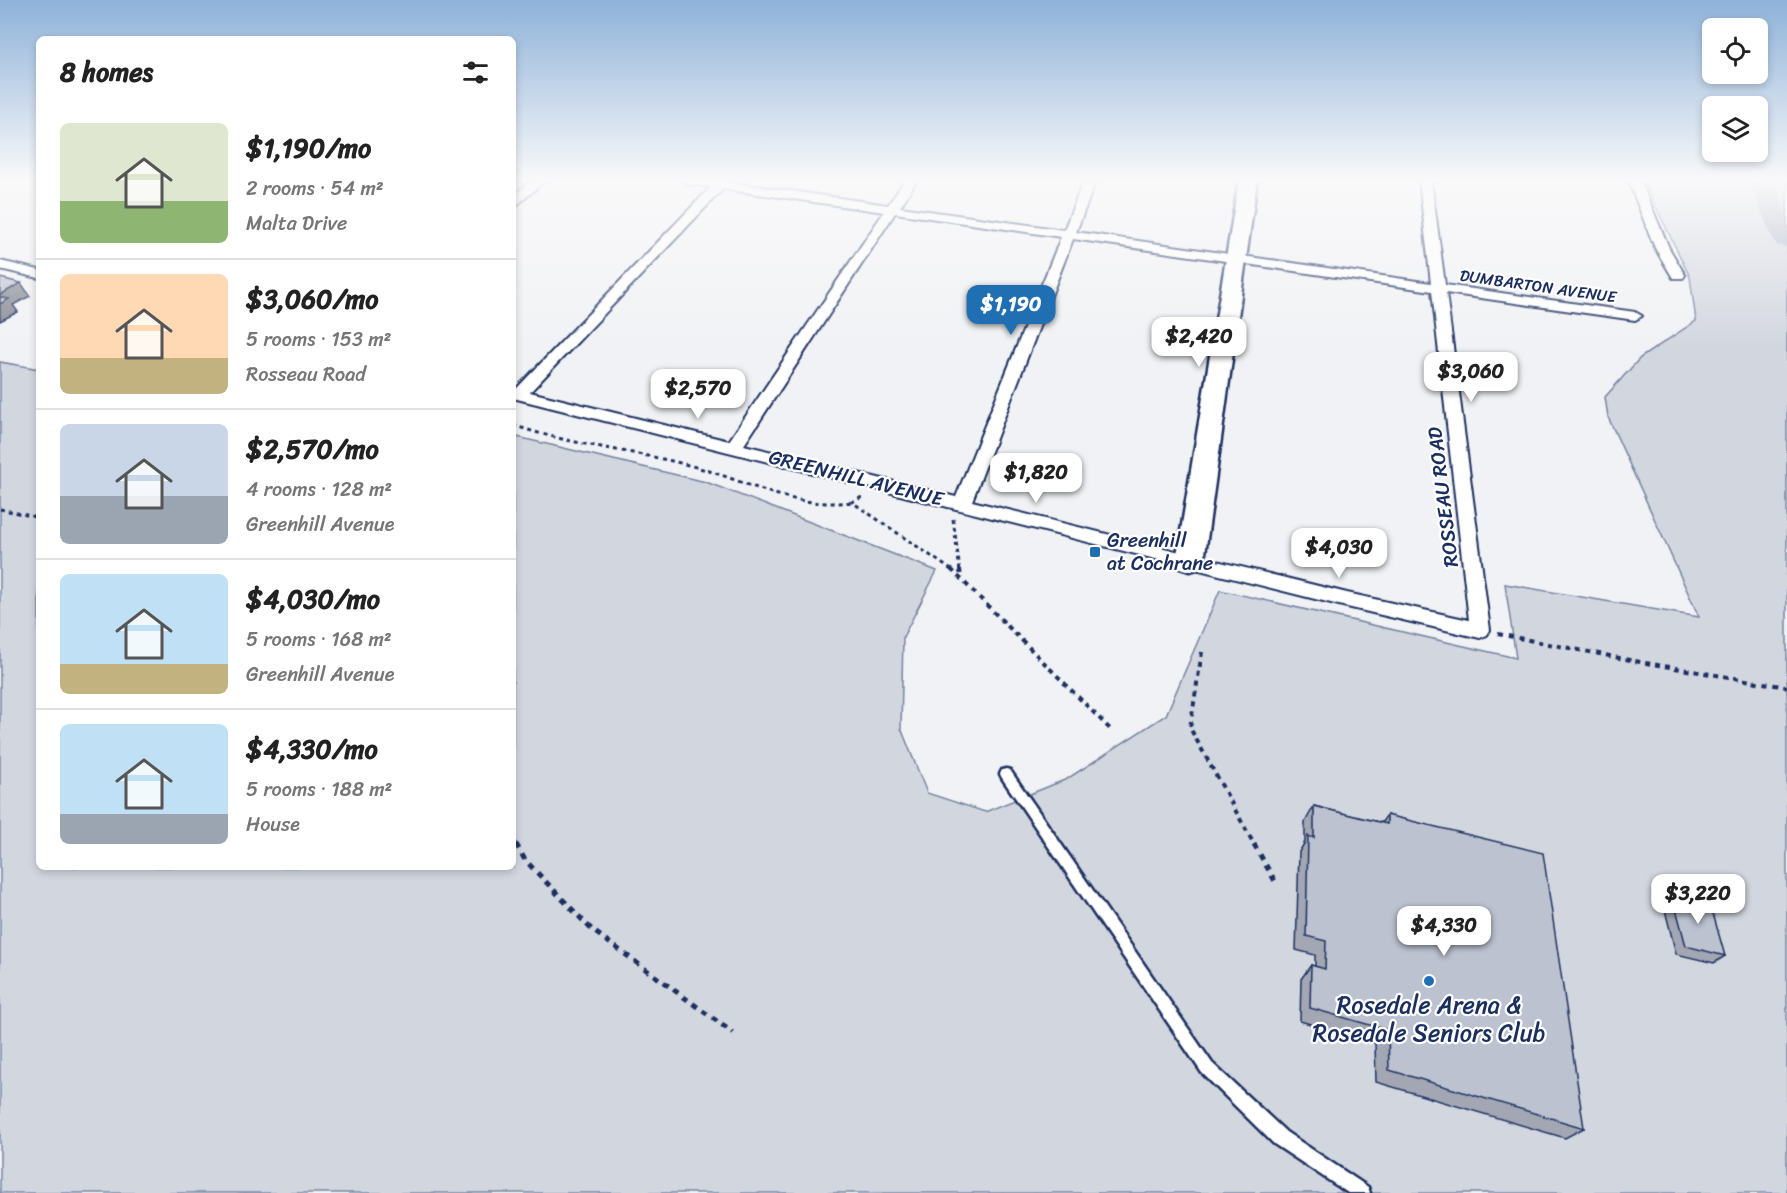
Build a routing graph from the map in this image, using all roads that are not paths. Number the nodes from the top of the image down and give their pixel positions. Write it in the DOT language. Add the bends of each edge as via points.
graph roads {
  1 [pos="1069,235"];
  2 [pos="669,236"];
  3 [pos="873,236"];
  4 [pos="1074,236"];
  5 [pos="1240,236"];
  6 [pos="1433,236"];
  7 [pos="1657,236"];
  8 [pos="1237,260"];
  9 [pos="36,262"];
  10 [pos="0,265"];
  11 [pos="21,270"];
  12 [pos="36,273"];
  13 [pos="1678,274"];
  14 [pos="1440,289"];
  15 [pos="1635,316"];
  16 [pos="517,394"];
  17 [pos="734,447"];
  18 [pos="957,510"];
  19 [pos="1190,561"];
  20 [pos="1480,630"];
  21 [pos="1005,774"];
  22 [pos="1362,1193"];
  1 -- 18 [label="street"];
  2 -- 16 [label="street"];
  3 -- 17 [label="street"];
  4 -- 8 [label="street, DUMBARTON AVENUE"];
  5 -- 8 [label="street"];
  6 -- 14 [label="street, ROSSEAU ROAD"];
  7 -- 13 [label="street"];
  8 -- 14 [label="street, DUMBARTON AVENUE"];
  8 -- 19 [label="street"];
  9 -- 11 [label="street"];
  10 -- 11 [label="street"];
  11 -- 12 [label="street"];
  14 -- 15 [label="street, DUMBARTON AVENUE"];
  14 -- 20 [label="street, ROSSEAU ROAD"];
  16 -- 17 [label="street, GREENHILL AVENUE"];
  17 -- 18 [label="street, GREENHILL AVENUE"];
  18 -- 19 [label="street, GREENHILL AVENUE"];
  19 -- 20 [label="street, GREENHILL AVENUE"];
  21 -- 22 [label="lane" via="1207,1068 1280,1138"];
}
